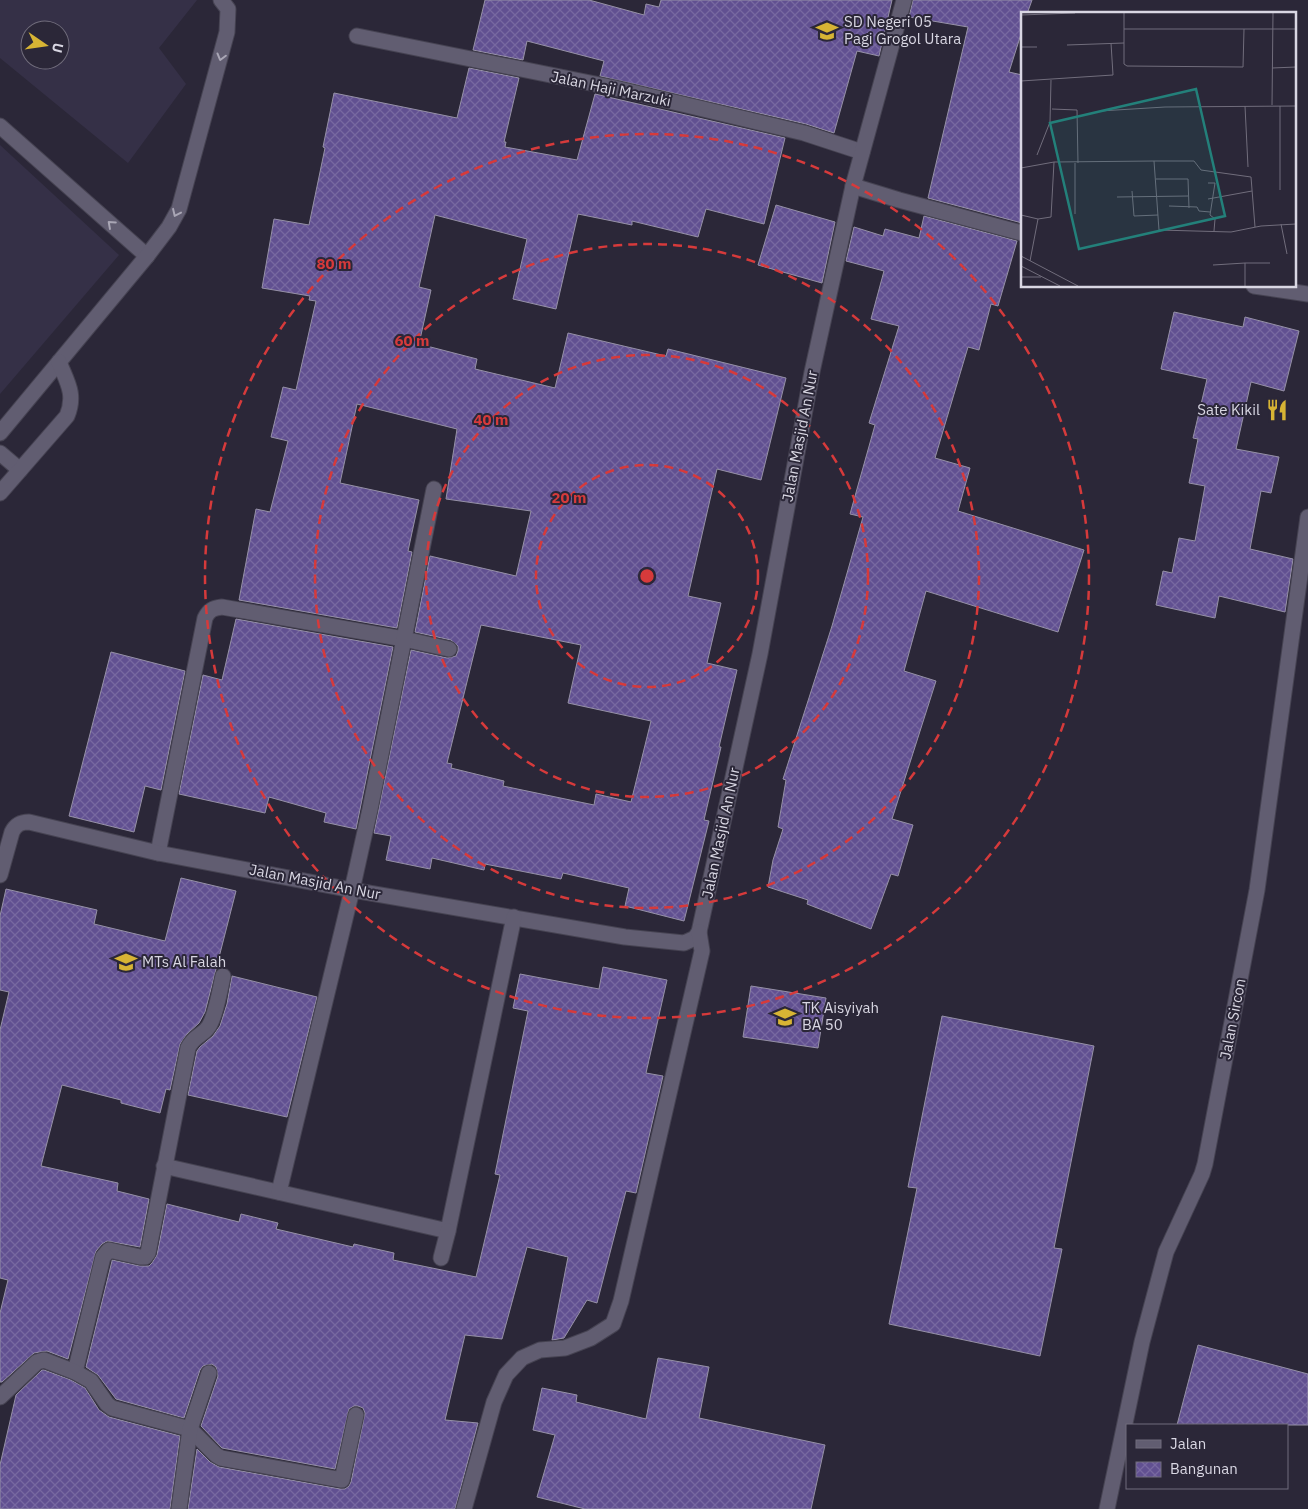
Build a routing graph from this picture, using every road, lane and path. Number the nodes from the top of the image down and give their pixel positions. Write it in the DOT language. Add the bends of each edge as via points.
graph roads {
  1 [pos="221,0"];
  2 [pos="904,0"];
  3 [pos="357,36"];
  4 [pos="0,126"];
  5 [pos="862,152"];
  6 [pos="853,186"];
  7 [pos="1021,233"];
  8 [pos="147,256"];
  9 [pos="1268,288"];
  10 [pos="1308,294"];
  11 [pos="59,362"];
  12 [pos="0,433"];
  13 [pos="0,452"];
  14 [pos="20,470"];
  15 [pos="434,489"];
  16 [pos="0,493"];
  17 [pos="1308,517"];
  18 [pos="404,639"];
  19 [pos="449,649"];
  20 [pos="158,853"];
  21 [pos="0,875"];
  22 [pos="352,890"];
  23 [pos="514,917"];
  24 [pos="699,932"];
  25 [pos="223,976"];
  26 [pos="164,1166"];
  27 [pos="279,1192"];
  28 [pos="448,1231"];
  29 [pos="441,1258"];
  30 [pos="75,1372"];
  31 [pos="209,1373"];
  32 [pos="0,1397"];
  33 [pos="356,1415"];
  34 [pos="190,1429"];
  35 [pos="180,1509"];
  36 [pos="464,1509"];
  37 [pos="1107,1509"];
  1 -- 8 [label="street, one-way" via="228,9 228,32 179,210"];
  2 -- 5 [label="street, Jalan Masjid An Nur"];
  3 -- 5 [label="street, Jalan Haji Marzuki" via="615,88 804,133"];
  8 -- 4 [label="street, one-way"];
  5 -- 6 [label="street, Jalan Masjid An Nur"];
  6 -- 7 [label="street"];
  6 -- 24 [label="street, Jalan Masjid An Nur" via="812,372 760,654"];
  8 -- 11 [label="street"];
  9 -- 10 [label="street"];
  11 -- 12 [label="street"];
  11 -- 14 [label="street" via="72,406"];
  13 -- 14 [label="street"];
  14 -- 16 [label="street"];
  15 -- 18 [label="street"];
  17 -- 37 [label="street, Jalan Sircon" via="1257,890 1205,1164 1166,1252 1142,1342"];
  18 -- 19 [label="street"];
  18 -- 20 [label="street" via="222,608 208,611"];
  18 -- 22 [label="street"];
  20 -- 21 [label="street, Jalan Masjid An Nur" via="21,822 9,838"];
  20 -- 22 [label="street, Jalan Masjid An Nur"];
  22 -- 23 [label="street, Jalan Masjid An Nur"];
  22 -- 27 [label="street"];
  23 -- 24 [label="street, Jalan Masjid An Nur" via="625,937 684,943"];
  23 -- 28 [label="street"];
  24 -- 36 [label="street" via="702,951 616,1316 612,1324 591,1338 565,1348 540,1350 522,1358 506,1375 494,1402"];
  25 -- 26 [label="street" via="212,1022 188,1048"];
  26 -- 27 [label="street"];
  26 -- 30 [label="street" via="148,1253 140,1258 109,1250 104,1256"];
  27 -- 28 [label="street"];
  28 -- 29 [label="street"];
  30 -- 32 [label="street" via="40,1360"];
  30 -- 34 [label="street" via="91,1381 112,1408"];
  31 -- 34 [label="street"];
  33 -- 34 [label="street" via="342,1480 221,1458"];
  34 -- 35 [label="street"];
}
